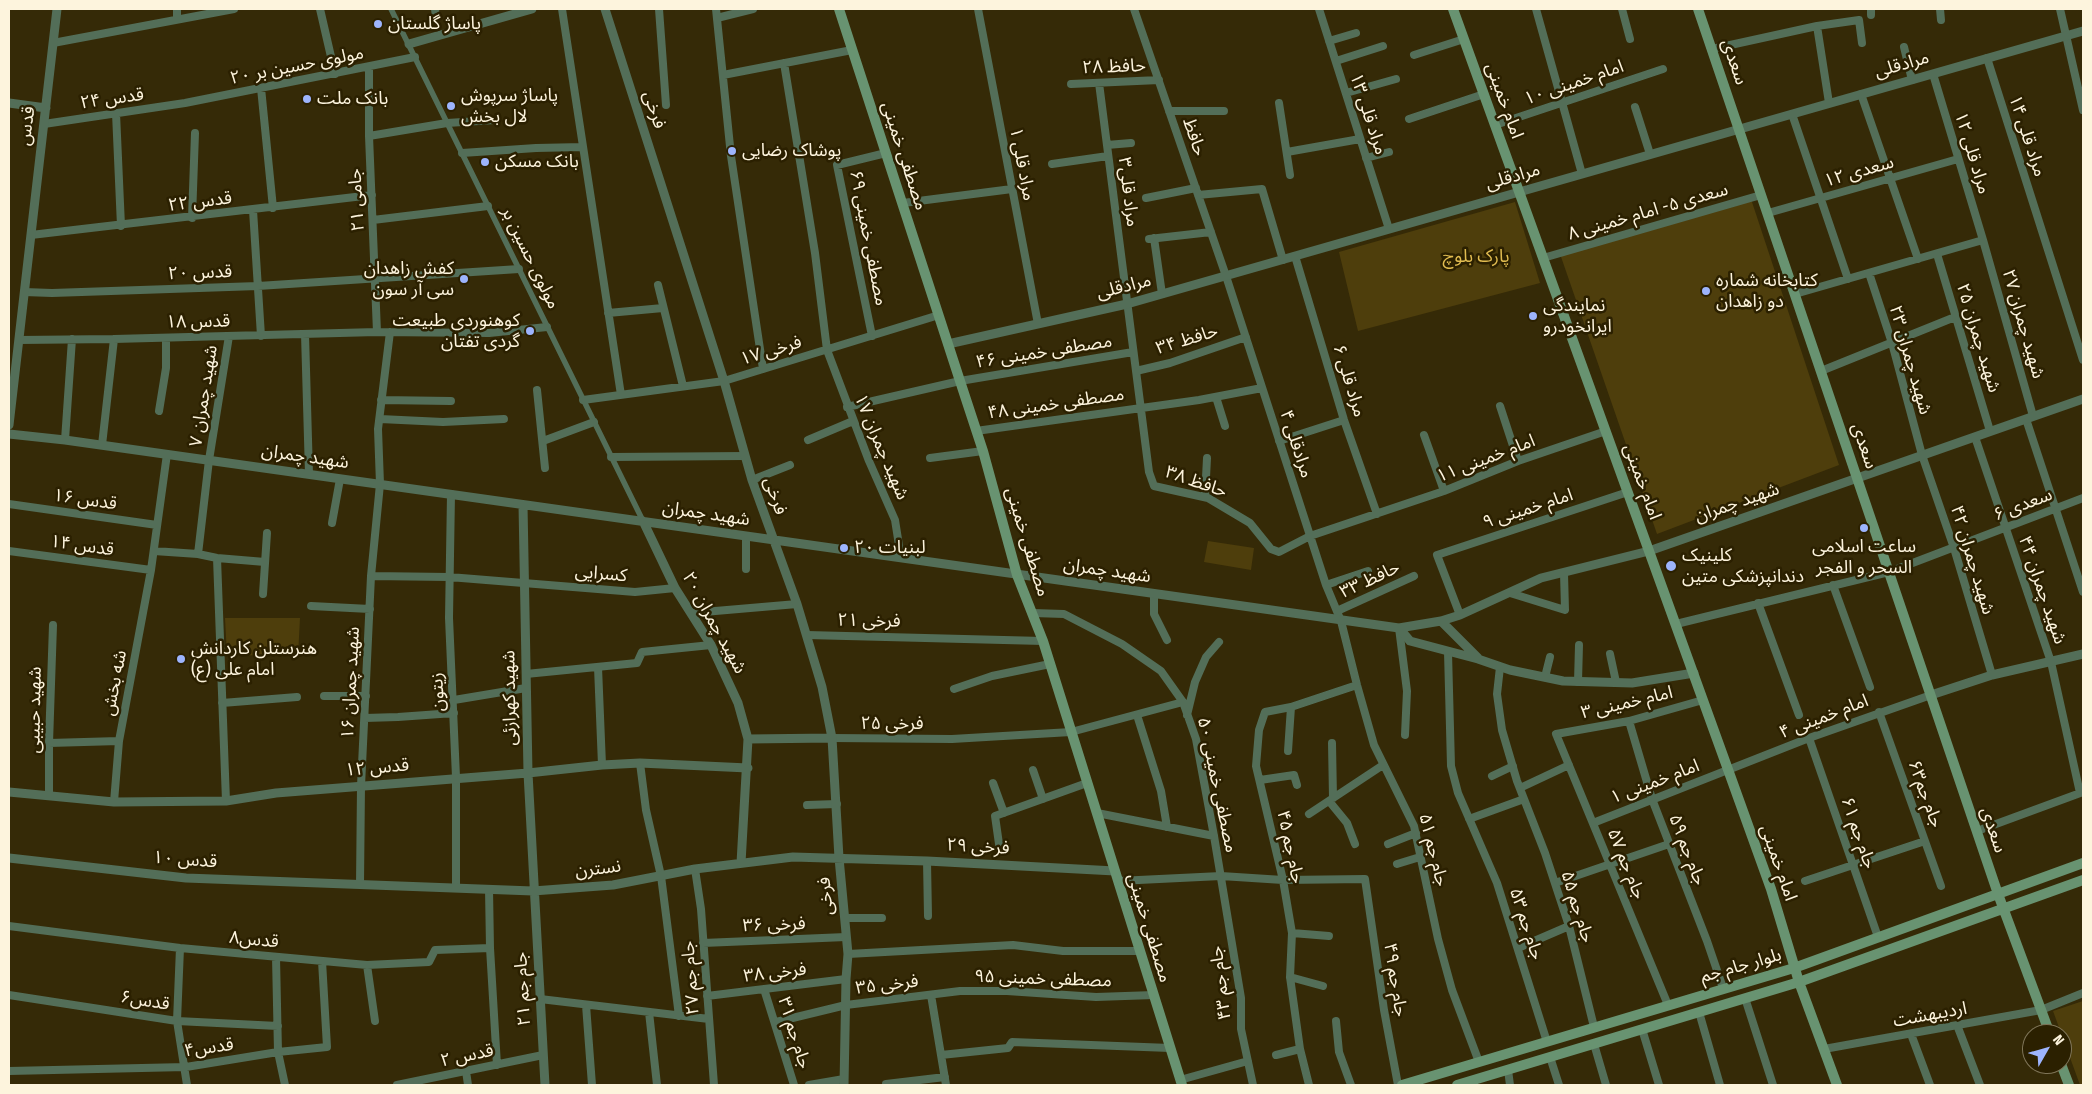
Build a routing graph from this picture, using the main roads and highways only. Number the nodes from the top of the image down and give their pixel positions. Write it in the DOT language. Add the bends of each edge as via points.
graph roads {
  1 [pos="839,9"];
  2 [pos="1453,9"];
  3 [pos="1698,9"];
  4 [pos="2083,863"];
  5 [pos="2083,880"];
  6 [pos="1998,894"];
  7 [pos="2003,909"];
  8 [pos="1794,968"];
  9 [pos="1798,982"];
  10 [pos="2046,1024"];
  11 [pos="1181,1083"];
  12 [pos="1402,1085"];
  13 [pos="1460,1085"];
  14 [pos="1837,1085"];
  1 -- 11 [label="main road, مصطفی خمینی" via="983,451 1017,575 1043,640"];
  2 -- 8 [label="main road, امام خمینی" via="1771,889"];
  3 -- 6 [label="main road, سعدی"];
  4 -- 6 [label="main road, بلوار جام جم"];
  5 -- 7 [label="main road, بلوار جام جم"];
  6 -- 7 [label="main road, سعدی"];
  6 -- 8 [label="main road, بلوار جام جم"];
  7 -- 9 [label="main road, بلوار جام جم"];
  7 -- 10 [label="main road"];
  8 -- 9 [label="main road, امام خمینی"];
  8 -- 12 [label="main road, بلوار جام جم"];
  9 -- 13 [label="main road, بلوار جام جم"];
  9 -- 14 [label="main road"];
}
